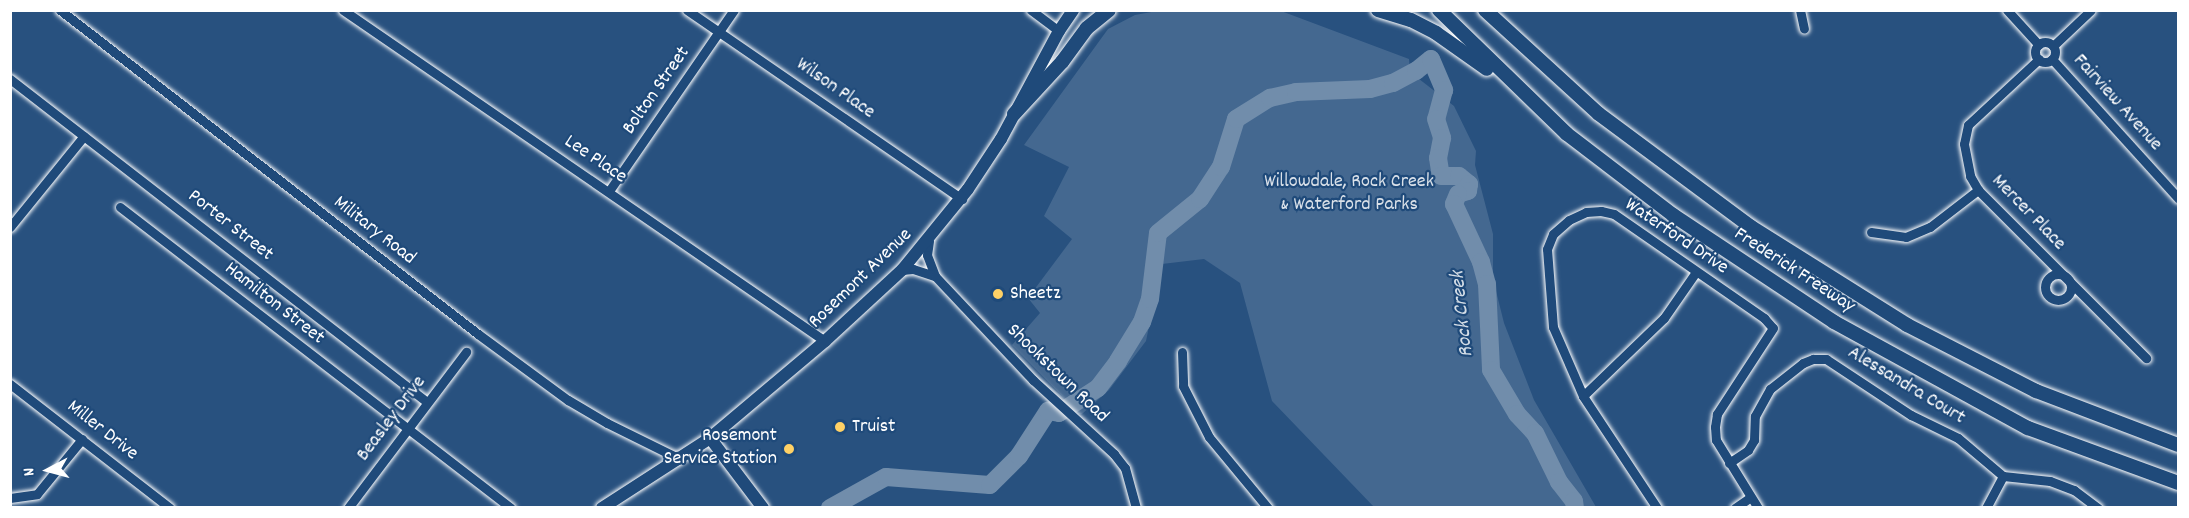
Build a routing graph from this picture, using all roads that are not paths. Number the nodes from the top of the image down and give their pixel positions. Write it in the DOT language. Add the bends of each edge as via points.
graph roads {
  1 [pos="60,10"];
  2 [pos="343,10"];
  3 [pos="687,10"];
  4 [pos="734,10"];
  5 [pos="1031,10"];
  6 [pos="1074,10"];
  7 [pos="1109,10"];
  8 [pos="1378,10"];
  9 [pos="1439,10"];
  10 [pos="1485,10"];
  11 [pos="1800,10"];
  12 [pos="2007,10"];
  13 [pos="2091,10"];
  14 [pos="1804,29"];
  15 [pos="1059,31"];
  16 [pos="719,32"];
  17 [pos="2039,45"];
  18 [pos="2053,46"];
  19 [pos="2039,59"];
  20 [pos="2052,59"];
  21 [pos="10,79"];
  22 [pos="1014,114"];
  23 [pos="1567,134"];
  24 [pos="84,136"];
  25 [pos="1978,190"];
  26 [pos="609,191"];
  27 [pos="2178,198"];
  28 [pos="962,199"];
  29 [pos="120,207"];
  30 [pos="10,227"];
  31 [pos="1871,232"];
  32 [pos="929,241"];
  33 [pos="902,270"];
  34 [pos="1696,272"];
  35 [pos="935,276"];
  36 [pos="825,341"];
  37 [pos="466,352"];
  38 [pos="1182,352"];
  39 [pos="2146,358"];
  40 [pos="10,384"];
  41 [pos="1583,396"];
  42 [pos="427,402"];
  43 [pos="406,430"];
  44 [pos="82,438"];
  45 [pos="710,438"];
  46 [pos="2178,445"];
  47 [pos="680,459"];
  48 [pos="1729,463"];
  49 [pos="2003,476"];
  50 [pos="2178,483"];
  51 [pos="31,496"];
  52 [pos="1751,497"];
  53 [pos="10,498"];
  54 [pos="31,507"];
  55 [pos="170,507"];
  56 [pos="348,507"];
  57 [pos="511,507"];
  58 [pos="602,507"];
  59 [pos="763,507"];
  60 [pos="1136,507"];
  61 [pos="1268,507"];
  62 [pos="1656,507"];
  63 [pos="1735,507"];
  64 [pos="1758,507"];
  65 [pos="1986,507"];
  66 [pos="2098,507"];
  1 -- 47 [label="street, Military Road" via="568,400"];
  2 -- 26 [label="street, Lee Place"];
  3 -- 16 [label="street, Wilson Place"];
  4 -- 16 [label="street, Bolton Street"];
  5 -- 15 [label="street"];
  6 -- 15 [label="main road, Rosemont Avenue"];
  7 -- 22 [label="highway" via="1087,28 1062,63"];
  8 -- 23 [label="highway" via="1411,20 1450,41"];
  9 -- 23 [label="highway, Frederick Freeway"];
  10 -- 46 [label="highway, Frederick Freeway" via="1599,114 1790,252 1907,325 2036,391"];
  11 -- 14 [label="street"];
  12 -- 17 [label="street"];
  13 -- 18 [label="street"];
  15 -- 22 [label="main road, Rosemont Avenue"];
  16 -- 26 [label="street, Bolton Street"];
  16 -- 28 [label="street, Wilson Place"];
  17 -- 18 [label="street" via="2045,42"];
  17 -- 19 [label="street"];
  18 -- 20 [label="street"];
  19 -- 20 [label="street"];
  19 -- 25 [label="street, Mercer Place" via="1968,125 1966,160"];
  20 -- 27 [label="street, Fairview Avenue"];
  21 -- 24 [label="street, Porter Street"];
  22 -- 28 [label="main road, Rosemont Avenue"];
  23 -- 50 [label="highway, Frederick Freeway" via="1672,215 1834,322 2028,428"];
  24 -- 30 [label="street"];
  24 -- 42 [label="street, Porter Street"];
  25 -- 31 [label="street" via="1930,227 1906,237"];
  25 -- 39 [label="street, Mercer Place"];
  26 -- 36 [label="street, Lee Place"];
  28 -- 32 [label="main road, Rosemont Avenue"];
  29 -- 43 [label="street, Hamilton Street"];
  32 -- 33 [label="main road, Rosemont Avenue"];
  32 -- 35 [label="street, Shookstown Road" via="927,255"];
  33 -- 35 [label="street" via="913,268"];
  33 -- 36 [label="main road, Rosemont Avenue"];
  34 -- 41 [label="street" via="1664,318"];
  34 -- 41 [label="street, Waterford Drive" via="1614,214 1586,212 1553,234 1547,249 1547,269 1553,327"];
  34 -- 48 [label="street, Waterford Drive" via="1773,328 1717,414 1716,440"];
  35 -- 60 [label="street, Shookstown Road" via="1033,381 1114,454 1125,468"];
  36 -- 45 [label="main road, Rosemont Avenue"];
  37 -- 42 [label="street, Beasley Drive"];
  38 -- 61 [label="street" via="1182,386 1209,437"];
  40 -- 44 [label="street, Miller Drive"];
  41 -- 62 [label="street, Waterford Drive"];
  42 -- 43 [label="street, Beasley Drive"];
  43 -- 56 [label="street, Beasley Drive"];
  43 -- 57 [label="street, Hamilton Street"];
  44 -- 51 [label="street"];
  44 -- 55 [label="street, Miller Drive"];
  45 -- 47 [label="main road, Rosemont Avenue"];
  45 -- 59 [label="main road"];
  47 -- 58 [label="main road, Rosemont Avenue"];
  48 -- 49 [label="street, Alessandra Court" via="1748,450 1754,440 1755,416 1770,389 1803,363 1826,359 1911,415 1958,438"];
  48 -- 52 [label="street, Waterford Drive"];
  49 -- 65 [label="street"];
  49 -- 66 [label="street" via="2050,481 2074,490"];
  51 -- 53 [label="street"];
  51 -- 54 [label="street"];
  52 -- 63 [label="street"];
  52 -- 64 [label="street, Waterford Drive"];
}
